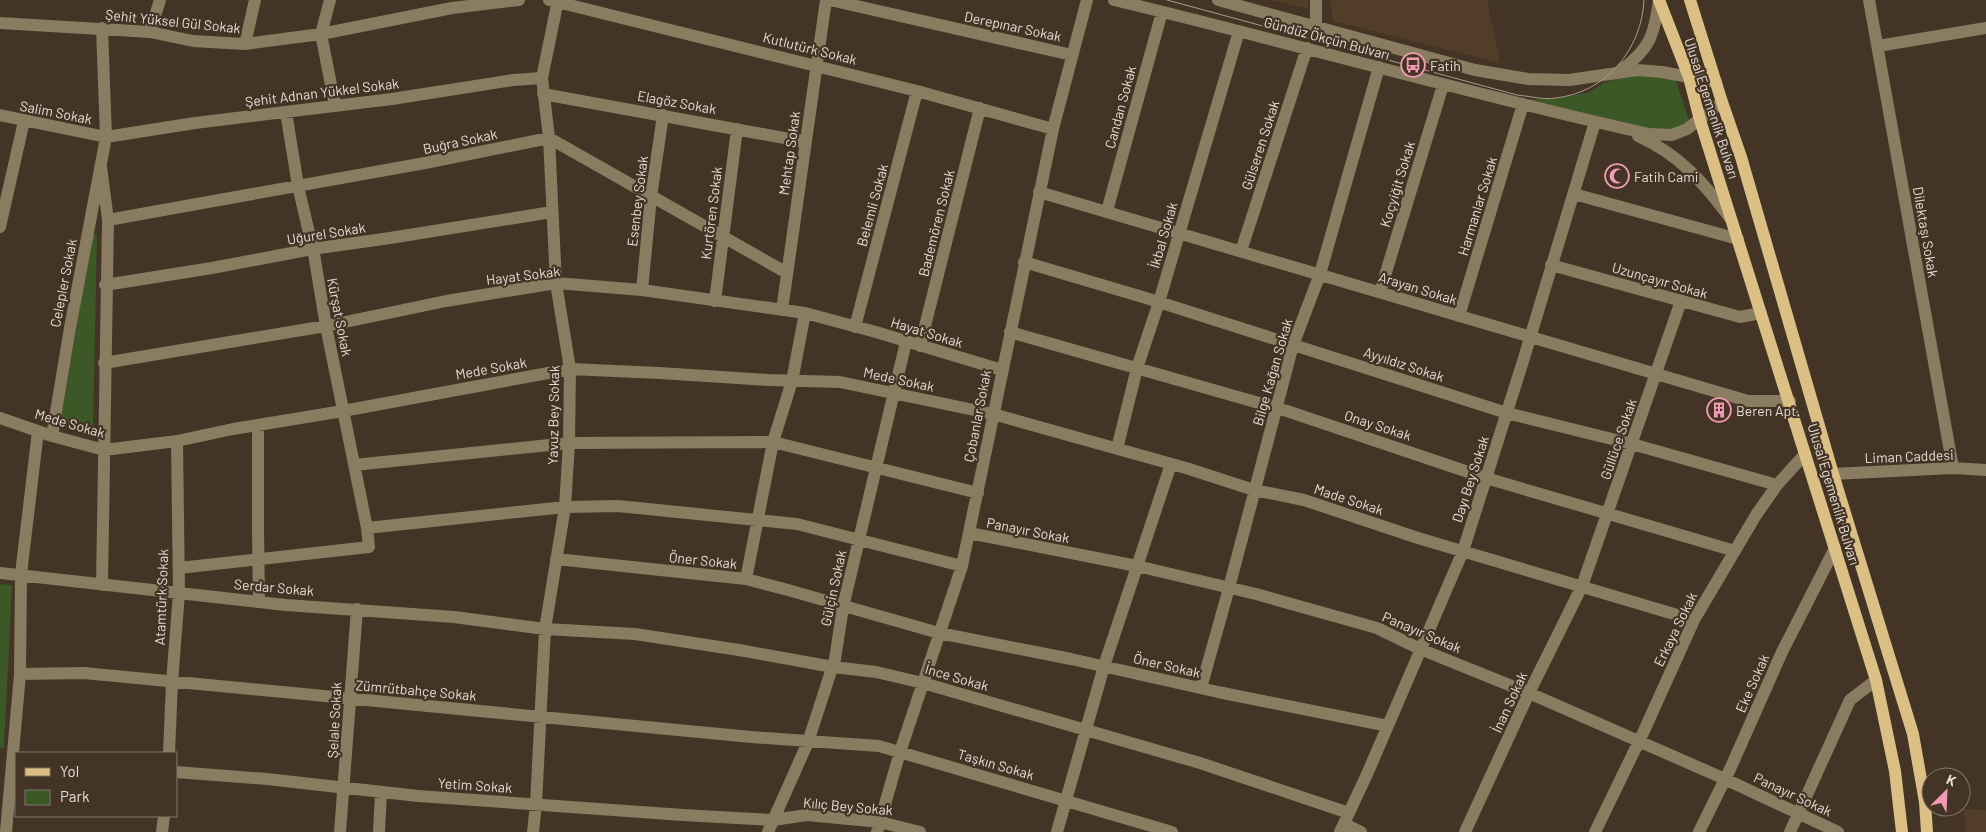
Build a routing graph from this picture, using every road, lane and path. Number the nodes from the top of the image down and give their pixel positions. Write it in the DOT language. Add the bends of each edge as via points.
graph roads {
  1 [pos="160,0"];
  2 [pos="256,0"];
  3 [pos="330,0"];
  4 [pos="519,0"];
  5 [pos="826,0"];
  6 [pos="830,0"];
  7 [pos="1086,0"];
  8 [pos="1114,0"];
  9 [pos="1218,0"];
  10 [pos="1316,0"];
  11 [pos="1659,0"];
  12 [pos="1690,0"];
  13 [pos="1869,0"];
  14 [pos="555,1"];
  15 [pos="453,4"];
  16 [pos="1162,12"];
  17 [pos="0,22"];
  18 [pos="1316,26"];
  19 [pos="102,28"];
  20 [pos="1986,28"];
  21 [pos="1239,31"];
  22 [pos="150,32"];
  23 [pos="321,34"];
  24 [pos="245,44"];
  25 [pos="1878,46"];
  26 [pos="1307,48"];
  27 [pos="1072,55"];
  28 [pos="817,66"];
  29 [pos="1379,67"];
  30 [pos="1619,72"];
  31 [pos="1689,77"];
  32 [pos="542,78"];
  33 [pos="1716,82"];
  34 [pos="1443,85"];
  35 [pos="917,91"];
  36 [pos="543,94"];
  37 [pos="1722,102"];
  38 [pos="1524,104"];
  39 [pos="335,105"];
  40 [pos="980,108"];
  41 [pos="286,112"];
  42 [pos="0,115"];
  43 [pos="663,115"];
  44 [pos="1700,120"];
  45 [pos="24,121"];
  46 [pos="1595,122"];
  47 [pos="1620,128"];
  48 [pos="737,129"];
  49 [pos="1052,129"];
  50 [pos="106,137"];
  51 [pos="549,138"];
  52 [pos="806,142"];
  53 [pos="101,167"];
  54 [pos="298,186"];
  55 [pos="1039,192"];
  56 [pos="1574,194"];
  57 [pos="651,197"];
  58 [pos="1107,211"];
  59 [pos="552,212"];
  60 [pos="1731,218"];
  61 [pos="108,220"];
  62 [pos="0,228"];
  63 [pos="1179,232"];
  64 [pos="724,237"];
  65 [pos="1738,239"];
  66 [pos="312,249"];
  67 [pos="1241,251"];
  68 [pos="1024,262"];
  69 [pos="1550,266"];
  70 [pos="787,273"];
  71 [pos="1320,274"];
  72 [pos="556,282"];
  73 [pos="106,285"];
  74 [pos="642,290"];
  75 [pos="1380,292"];
  76 [pos="715,301"];
  77 [pos="1681,301"];
  78 [pos="1158,302"];
  79 [pos="782,310"];
  80 [pos="1761,313"];
  81 [pos="805,314"];
  82 [pos="1459,316"];
  83 [pos="326,326"];
  84 [pos="855,327"];
  85 [pos="1010,332"];
  86 [pos="1530,337"];
  87 [pos="906,342"];
  88 [pos="1293,344"];
  89 [pos="920,346"];
  90 [pos="104,363"];
  91 [pos="1137,368"];
  92 [pos="570,369"];
  93 [pos="1002,370"];
  94 [pos="1656,374"];
  95 [pos="792,381"];
  96 [pos="893,394"];
  97 [pos="1790,401"];
  98 [pos="1276,408"];
  99 [pos="343,411"];
  100 [pos="1507,413"];
  101 [pos="992,414"];
  102 [pos="0,418"];
  103 [pos="258,425"];
  104 [pos="38,431"];
  105 [pos="52,436"];
  106 [pos="177,441"];
  107 [pos="773,442"];
  108 [pos="569,443"];
  109 [pos="1632,444"];
  110 [pos="1117,449"];
  111 [pos="104,450"];
  112 [pos="1805,454"];
  113 [pos="1171,464"];
  114 [pos="354,465"];
  115 [pos="876,467"];
  116 [pos="1953,468"];
  117 [pos="1986,470"];
  118 [pos="1833,474"];
  119 [pos="1486,478"];
  120 [pos="1777,486"];
  121 [pos="1254,490"];
  122 [pos="978,494"];
  123 [pos="565,507"];
  124 [pos="1608,514"];
  125 [pos="758,520"];
  126 [pos="367,528"];
  127 [pos="969,533"];
  128 [pos="859,539"];
  129 [pos="1835,548"];
  130 [pos="1463,551"];
  131 [pos="1735,551"];
  132 [pos="556,559"];
  133 [pos="258,560"];
  134 [pos="962,566"];
  135 [pos="1137,566"];
  136 [pos="178,568"];
  137 [pos="0,573"];
  138 [pos="21,574"];
  139 [pos="746,579"];
  140 [pos="102,585"];
  141 [pos="1582,586"];
  142 [pos="1230,588"];
  143 [pos="178,593"];
  144 [pos="259,602"];
  145 [pos="843,607"];
  146 [pos="357,609"];
  147 [pos="1694,620"];
  148 [pos="545,629"];
  149 [pos="939,633"];
  150 [pos="1420,649"];
  151 [pos="1104,666"];
  152 [pos="833,667"];
  153 [pos="20,674"];
  154 [pos="1876,680"];
  155 [pos="172,682"];
  156 [pos="923,683"];
  157 [pos="1201,688"];
  158 [pos="1529,693"];
  159 [pos="349,699"];
  160 [pos="541,718"];
  161 [pos="1388,726"];
  162 [pos="1086,731"];
  163 [pos="808,742"];
  164 [pos="1639,742"];
  165 [pos="169,752"];
  166 [pos="900,752"];
  167 [pos="10,759"];
  168 [pos="178,772"];
  169 [pos="1725,779"];
  170 [pos="345,788"];
  171 [pos="381,792"];
  172 [pos="1068,800"];
  173 [pos="536,804"];
  174 [pos="1799,814"];
  175 [pos="164,817"];
  176 [pos="773,820"];
  177 [pos="1344,823"];
  178 [pos="878,827"];
  179 [pos="6,832"];
  180 [pos="162,832"];
  181 [pos="340,832"];
  182 [pos="379,832"];
  183 [pos="533,832"];
  184 [pos="768,832"];
  185 [pos="920,832"];
  186 [pos="1057,832"];
  187 [pos="1172,832"];
  188 [pos="1362,832"];
  189 [pos="1465,832"];
  190 [pos="1595,832"];
  191 [pos="1699,832"];
  192 [pos="1790,832"];
  193 [pos="1838,832"];
  194 [pos="1902,832"];
  195 [pos="1927,832"];
  1 -- 22 [label="street"];
  2 -- 24 [label="street"];
  3 -- 23 [label="street"];
  4 -- 15 [label="street, Şehit Yüksel Gül Sokak"];
  5 -- 28 [label="street, Mehtap Sokak"];
  6 -- 27 [label="street, Derepınar Sokak"];
  7 -- 27 [label="street, Çobanlar Sokak"];
  8 -- 16 [label="street, Gündüz Ökçün Bulvarı"];
  9 -- 18 [label="street, Gündüz Ökçün Bulvarı"];
  10 -- 18 [label="street"];
  11 -- 30 [label="street" via="1654,30 1648,42 1640,55"];
  11 -- 31 [label="main road, Ulusal Egemenlik Bulvarı"];
  12 -- 33 [label="main road, Ulusal Egemenlik Bulvarı"];
  13 -- 25 [label="street, Dilektaşı Sokak"];
  14 -- 28 [label="street, Kutlutürk Sokak"];
  14 -- 32 [label="street, Yavuz Bey Sokak"];
  15 -- 23 [label="street, Şehit Yüksel Gül Sokak"];
  16 -- 21 [label="street, Gündüz Ökçün Bulvarı"];
  16 -- 58 [label="street, Candan Sokak"];
  17 -- 19 [label="street, Şehit Yüksel Gül Sokak"];
  18 -- 30 [label="street, Gündüz Ökçün Bulvarı" via="1475,70 1528,79 1569,80"];
  19 -- 22 [label="street, Şehit Yüksel Gül Sokak"];
  19 -- 50 [label="street, Celepler Sokak"];
  20 -- 25 [label="street"];
  21 -- 26 [label="street, Gündüz Ökçün Bulvarı"];
  21 -- 63 [label="street, İkbal Sokak"];
  22 -- 24 [label="street, Şehit Yüksel Gül Sokak" via="193,41"];
  23 -- 24 [label="street, Şehit Yüksel Gül Sokak"];
  23 -- 39 [label="street"];
  25 -- 116 [label="street, Dilektaşı Sokak"];
  26 -- 29 [label="street, Gündüz Ökçün Bulvarı"];
  26 -- 67 [label="street, Gülseren Sokak"];
  27 -- 49 [label="street, Çobanlar Sokak"];
  28 -- 35 [label="street, Kutlutürk Sokak"];
  28 -- 52 [label="street, Mehtap Sokak"];
  29 -- 34 [label="street, Gündüz Ökçün Bulvarı"];
  29 -- 71 [label="street, Bilge Kağan Sokak"];
  30 -- 31 [label="street, Gündüz Ökçün Bulvarı" via="1653,71"];
  31 -- 33 [label="street, Gündüz Ökçün Bulvarı"];
  31 -- 44 [label="main road, Ulusal Egemenlik Bulvarı"];
  32 -- 36 [label="street, Yavuz Bey Sokak"];
  32 -- 39 [label="street, Şehit Adnan Yükkel Sokak"];
  33 -- 37 [label="main road, Ulusal Egemenlik Bulvarı"];
  34 -- 38 [label="street, Gündüz Ökçün Bulvarı"];
  34 -- 75 [label="street, Koçyiğit Sokak"];
  35 -- 40 [label="street, Kutlutürk Sokak"];
  35 -- 84 [label="street, Belemli Sokak"];
  36 -- 43 [label="street, Elagöz Sokak"];
  36 -- 51 [label="street, Yavuz Bey Sokak"];
  37 -- 44 [label="street"];
  37 -- 118 [label="main road, Ulusal Egemenlik Bulvarı"];
  38 -- 46 [label="street, Gündüz Ökçün Bulvarı"];
  38 -- 82 [label="street, Harmanlar Sokak"];
  39 -- 41 [label="street, Şehit Adnan Yükkel Sokak"];
  40 -- 49 [label="street, Kutlutürk Sokak"];
  40 -- 89 [label="street, Bademören Sokak"];
  41 -- 50 [label="street, Şehit Adnan Yükkel Sokak"];
  41 -- 54 [label="street, Kürşat Sokak"];
  42 -- 45 [label="street, Salim Sokak"];
  43 -- 48 [label="street, Elagöz Sokak"];
  43 -- 57 [label="street, Esenbey Sokak"];
  44 -- 47 [label="street" via="1688,129 1672,134 1648,134"];
  44 -- 60 [label="main road, Ulusal Egemenlik Bulvarı"];
  45 -- 50 [label="street, Salim Sokak"];
  45 -- 62 [label="street"];
  46 -- 47 [label="street, Gündüz Ökçün Bulvarı"];
  46 -- 56 [label="street, Dayı Bey Sokak"];
  47 -- 60 [label="street" via="1654,143 1677,159 1704,184"];
  48 -- 52 [label="street, Elagöz Sokak"];
  48 -- 64 [label="street, Kurtören Sokak"];
  49 -- 55 [label="street, Çobanlar Sokak"];
  50 -- 53 [label="street, Celepler Sokak"];
  51 -- 54 [label="street, Buğra Sokak"];
  51 -- 57 [label="street"];
  51 -- 59 [label="street, Yavuz Bey Sokak"];
  52 -- 70 [label="street, Mehtap Sokak"];
  53 -- 61 [label="street"];
  53 -- 105 [label="street, Celepler Sokak"];
  54 -- 61 [label="street, Buğra Sokak"];
  54 -- 66 [label="street, Kürşat Sokak"];
  55 -- 58 [label="street, Arayan Sokak"];
  55 -- 68 [label="street, Çobanlar Sokak"];
  56 -- 65 [label="street"];
  56 -- 69 [label="street, Dayı Bey Sokak"];
  57 -- 64 [label="street"];
  57 -- 74 [label="street, Esenbey Sokak"];
  58 -- 63 [label="street, Arayan Sokak"];
  59 -- 66 [label="street, Uğurel Sokak"];
  59 -- 72 [label="street, Yavuz Bey Sokak"];
  60 -- 65 [label="main road, Ulusal Egemenlik Bulvarı"];
  61 -- 73 [label="street"];
  63 -- 67 [label="street, Arayan Sokak"];
  63 -- 78 [label="street, İkbal Sokak"];
  64 -- 70 [label="street"];
  64 -- 76 [label="street, Kurtören Sokak"];
  65 -- 80 [label="main road, Ulusal Egemenlik Bulvarı"];
  66 -- 73 [label="street, Uğurel Sokak"];
  66 -- 83 [label="street, Kürşat Sokak"];
  67 -- 71 [label="street, Arayan Sokak"];
  68 -- 78 [label="street, Ayyıldız Sokak"];
  68 -- 85 [label="street, Çobanlar Sokak"];
  69 -- 77 [label="street, Uzunçayır Sokak"];
  69 -- 86 [label="street, Dayı Bey Sokak"];
  70 -- 79 [label="street, Mehtap Sokak"];
  71 -- 75 [label="street, Arayan Sokak"];
  71 -- 88 [label="street, Bilge Kağan Sokak"];
  72 -- 74 [label="street, Hayat Sokak"];
  72 -- 83 [label="street, Hayat Sokak"];
  72 -- 92 [label="street, Yavuz Bey Sokak"];
  73 -- 90 [label="street"];
  74 -- 76 [label="street, Hayat Sokak"];
  75 -- 82 [label="street, Arayan Sokak"];
  76 -- 79 [label="street, Hayat Sokak"];
  77 -- 80 [label="street, Uzunçayır Sokak" via="1740,317"];
  77 -- 94 [label="street, Güllüce Sokak"];
  78 -- 88 [label="street, Ayyıldız Sokak"];
  78 -- 91 [label="street, İkbal Sokak"];
  79 -- 81 [label="street, Hayat Sokak"];
  80 -- 97 [label="main road, Ulusal Egemenlik Bulvarı"];
  81 -- 84 [label="street, Hayat Sokak"];
  81 -- 95 [label="street"];
  82 -- 86 [label="street, Arayan Sokak"];
  83 -- 90 [label="street, Hayat Sokak"];
  83 -- 99 [label="street, Kürşat Sokak"];
  84 -- 87 [label="street, Hayat Sokak"];
  85 -- 91 [label="street, Onay Sokak"];
  85 -- 93 [label="street, Çobanlar Sokak"];
  86 -- 94 [label="street, Arayan Sokak"];
  86 -- 100 [label="street, Dayı Bey Sokak"];
  87 -- 89 [label="street, Hayat Sokak"];
  87 -- 96 [label="street, Gülçin Sokak"];
  88 -- 98 [label="street, Bilge Kağan Sokak"];
  88 -- 100 [label="street, Ayyıldız Sokak"];
  89 -- 93 [label="street, Hayat Sokak"];
  90 -- 111 [label="street"];
  91 -- 98 [label="street, Onay Sokak"];
  91 -- 110 [label="street, İkbal Sokak"];
  92 -- 95 [label="street, Mede Sokak"];
  92 -- 99 [label="street, Mede Sokak"];
  92 -- 108 [label="street, Yavuz Bey Sokak"];
  93 -- 101 [label="street, Çobanlar Sokak"];
  94 -- 97 [label="street, Arayan Sokak" via="1748,401"];
  94 -- 109 [label="street, Güllüce Sokak"];
  95 -- 96 [label="street, Mede Sokak" via="840,382"];
  95 -- 107 [label="street"];
  96 -- 101 [label="street, Mede Sokak"];
  96 -- 115 [label="street, Gülçin Sokak"];
  97 -- 112 [label="main road, Ulusal Egemenlik Bulvarı"];
  98 -- 119 [label="street, Onay Sokak"];
  98 -- 121 [label="street, Bilge Kağan Sokak"];
  99 -- 103 [label="street, Mede Sokak"];
  99 -- 114 [label="street, Kürşat Sokak"];
  100 -- 109 [label="street, Ayyıldız Sokak"];
  100 -- 119 [label="street, Dayı Bey Sokak"];
  101 -- 110 [label="street, Made Sokak"];
  101 -- 122 [label="street, Çobanlar Sokak"];
  102 -- 104 [label="street, Mede Sokak"];
  103 -- 106 [label="street, Mede Sokak"];
  103 -- 133 [label="street"];
  104 -- 105 [label="street, Mede Sokak"];
  104 -- 138 [label="street"];
  105 -- 111 [label="street, Mede Sokak"];
  106 -- 111 [label="street, Mede Sokak"];
  106 -- 136 [label="street, Atamtürk Sokak"];
  107 -- 108 [label="street"];
  107 -- 115 [label="street"];
  107 -- 125 [label="street"];
  108 -- 114 [label="street"];
  108 -- 123 [label="street, Yavuz Bey Sokak"];
  109 -- 120 [label="street, Ayyıldız Sokak"];
  109 -- 124 [label="street, Güllüce Sokak"];
  110 -- 113 [label="street, Made Sokak"];
  111 -- 140 [label="street"];
  112 -- 120 [label="street, Erkaya Sokak"];
  112 -- 129 [label="main road, Ulusal Egemenlik Bulvarı"];
  113 -- 121 [label="street, Made Sokak"];
  113 -- 135 [label="street"];
  114 -- 126 [label="street, Kürşat Sokak"];
  115 -- 122 [label="street"];
  115 -- 128 [label="street, Gülçin Sokak"];
  116 -- 117 [label="street, Liman Caddesi"];
  116 -- 118 [label="street, Liman Caddesi"];
  118 -- 195 [label="main road, Ulusal Egemenlik Bulvarı" via="1913,734"];
  119 -- 124 [label="street, Onay Sokak"];
  119 -- 130 [label="street, Dayı Bey Sokak"];
  120 -- 131 [label="street, Erkaya Sokak"];
  121 -- 130 [label="street, Made Sokak" via="1304,500"];
  121 -- 142 [label="street, Bilge Kağan Sokak"];
  122 -- 127 [label="street, Çobanlar Sokak"];
  123 -- 125 [label="street" via="618,506"];
  123 -- 126 [label="street"];
  123 -- 132 [label="street, Yavuz Bey Sokak"];
  124 -- 131 [label="street, Onay Sokak"];
  124 -- 141 [label="street, Güllüce Sokak"];
  125 -- 128 [label="street" via="797,524"];
  125 -- 139 [label="street"];
  126 -- 133 [label="street" via="369,547"];
  127 -- 134 [label="street, Çobanlar Sokak"];
  127 -- 135 [label="street, Panayır Sokak"];
  128 -- 134 [label="street"];
  128 -- 145 [label="street, Gülçin Sokak"];
  129 -- 154 [label="main road, Ulusal Egemenlik Bulvarı"];
  129 -- 169 [label="street, Eke Sokak" via="1782,652"];
  130 -- 141 [label="street, Made Sokak"];
  130 -- 150 [label="street, Dayı Bey Sokak"];
  131 -- 147 [label="street, Erkaya Sokak"];
  132 -- 139 [label="street, Öner Sokak"];
  132 -- 148 [label="street, Yavuz Bey Sokak"];
  133 -- 136 [label="street"];
  133 -- 144 [label="street"];
  134 -- 149 [label="street, Çobanlar Sokak"];
  135 -- 142 [label="street, Panayır Sokak"];
  135 -- 151 [label="street"];
  136 -- 143 [label="street, Atamtürk Sokak"];
  137 -- 138 [label="street, Serdar Sokak"];
  138 -- 140 [label="street, Serdar Sokak"];
  138 -- 153 [label="street"];
  139 -- 145 [label="street, Öner Sokak"];
  140 -- 143 [label="street, Serdar Sokak"];
  141 -- 147 [label="street, Made Sokak"];
  141 -- 158 [label="street, İnan Sokak"];
  142 -- 150 [label="street, Panayır Sokak" via="1378,628"];
  142 -- 157 [label="street, Bilge Kağan Sokak"];
  143 -- 144 [label="street, Serdar Sokak"];
  143 -- 155 [label="street, Atamtürk Sokak"];
  144 -- 146 [label="street, Serdar Sokak"];
  145 -- 149 [label="street, Öner Sokak"];
  145 -- 152 [label="street, Gülçin Sokak"];
  146 -- 148 [label="street, Serdar Sokak"];
  146 -- 159 [label="street, Şelale Sokak"];
  147 -- 164 [label="street, Erkaya Sokak"];
  148 -- 152 [label="street, İnce Sokak" via="635,634"];
  148 -- 160 [label="street, Yavuz Bey Sokak"];
  149 -- 151 [label="street, Öner Sokak"];
  149 -- 156 [label="street, Çobanlar Sokak"];
  150 -- 158 [label="street, Panayır Sokak"];
  150 -- 161 [label="street, Dayı Bey Sokak"];
  151 -- 157 [label="street, Öner Sokak"];
  151 -- 162 [label="street"];
  152 -- 156 [label="street, İnce Sokak" via="876,672"];
  152 -- 163 [label="street, Gülçin Sokak"];
  153 -- 155 [label="street, Zümrütbahçe Sokak" via="84,673"];
  153 -- 167 [label="street"];
  154 -- 174 [label="street" via="1850,700"];
  154 -- 194 [label="main road, Ulusal Egemenlik Bulvarı" via="1896,771"];
  155 -- 159 [label="street, Zümrütbahçe Sokak"];
  155 -- 165 [label="street, Atamtürk Sokak"];
  156 -- 162 [label="street, İnce Sokak"];
  156 -- 166 [label="street, Çobanlar Sokak"];
  157 -- 161 [label="street, Öner Sokak"];
  158 -- 164 [label="street, Panayır Sokak"];
  158 -- 189 [label="street, İnan Sokak"];
  159 -- 160 [label="street, Zümrütbahçe Sokak"];
  159 -- 170 [label="street, Şelale Sokak"];
  160 -- 163 [label="street, Zümrütbahçe Sokak"];
  160 -- 173 [label="street, Yavuz Bey Sokak"];
  161 -- 177 [label="street, Dayı Bey Sokak"];
  162 -- 172 [label="street"];
  162 -- 177 [label="street, İnce Sokak" via="1200,763"];
  163 -- 166 [label="street, Taşkın Sokak" via="879,746"];
  163 -- 176 [label="street, Gülçin Sokak"];
  164 -- 169 [label="street, Panayır Sokak"];
  164 -- 190 [label="street, Erkaya Sokak"];
  166 -- 172 [label="street, Taşkın Sokak"];
  166 -- 178 [label="street, Çobanlar Sokak"];
  167 -- 179 [label="street"];
  168 -- 170 [label="street, Yetim Sokak"];
  169 -- 174 [label="street, Panayır Sokak"];
  169 -- 191 [label="street, Eke Sokak"];
  170 -- 171 [label="street, Yetim Sokak"];
  170 -- 181 [label="street, Şelale Sokak"];
  171 -- 173 [label="street, Yetim Sokak"];
  171 -- 182 [label="street"];
  172 -- 186 [label="street"];
  172 -- 187 [label="street, Taşkın Sokak"];
  173 -- 176 [label="street, Yetim Sokak"];
  173 -- 183 [label="street, Yavuz Bey Sokak"];
  174 -- 192 [label="street"];
  174 -- 193 [label="street, Panayır Sokak"];
  175 -- 180 [label="street"];
  176 -- 178 [label="street, Kılıç Bey Sokak" via="807,815"];
  176 -- 184 [label="street, Gülçin Sokak"];
  177 -- 188 [label="street, İnce Sokak"];
  178 -- 185 [label="street, Kılıç Bey Sokak"];
}
